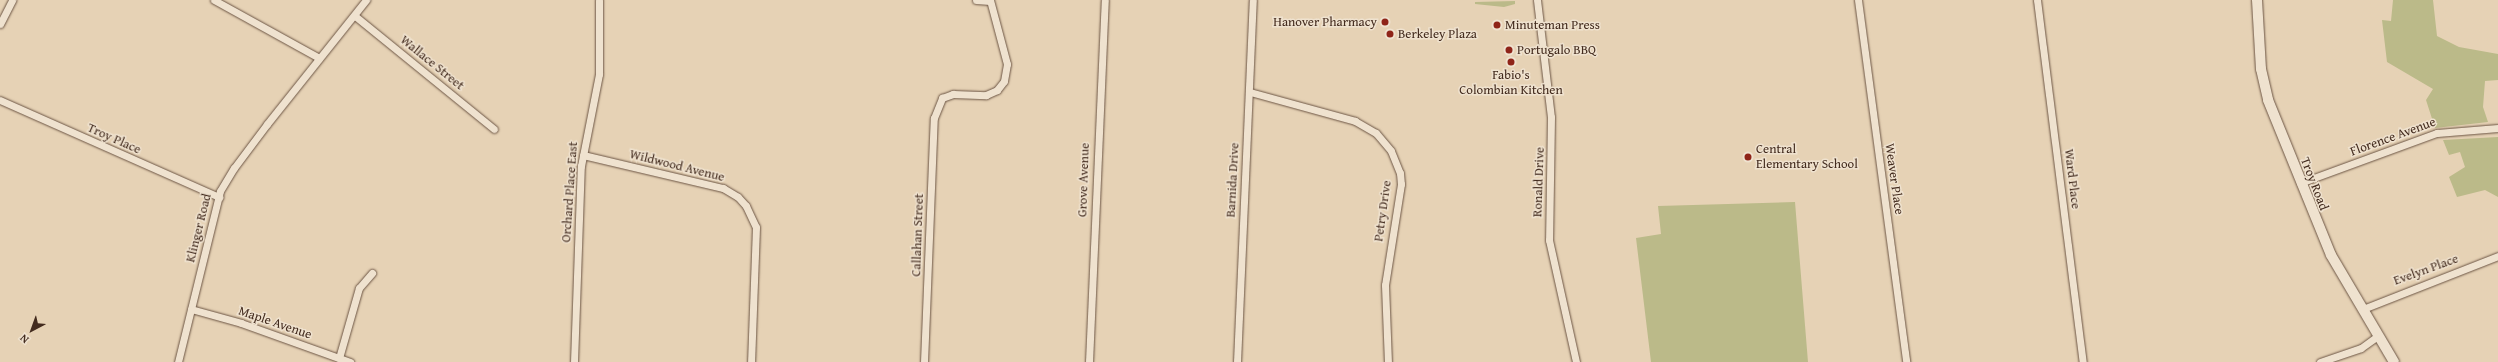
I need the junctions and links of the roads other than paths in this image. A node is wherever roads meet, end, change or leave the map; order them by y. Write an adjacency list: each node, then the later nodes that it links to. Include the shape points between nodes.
1 (12, 0): 14 (street)
2 (214, 0): 15 (street)
3 (366, 0): 13 (street, Klinger Road)
4 (599, 0): 20 (street, Orchard Place East, via 598,74)
5 (976, 0): 6 (street)
6 (990, 0): 33 (street, Callahan Street, via 1007,64 1004,81 997,90 986,95 949,95 942,98 936,108)
7 (1105, 0): 34 (street, Grove Avenue)
8 (1253, 0): 16 (street, Barnida Drive)
9 (1537, 0): 37 (street, Ronald Drive, via 1552,117 1549,240)
10 (1858, 0): 38 (street, Weaver Place)
11 (2037, 0): 39 (street, Ward Place)
12 (2257, 0): 21 (street, Troy Road, via 2263,83)
13 (355, 16): 15 (street, Klinger Road); 19 (street, Wallace Street)
14 (0, 24)
15 (319, 58): 22 (street, Klinger Road, via 234,168)
16 (1250, 92): 35 (street, Barnida Drive); 36 (street, Petry Drive, via 1355,122 1376,133 1391,151 1400,173 1401,184 1385,286)
17 (0, 100): 22 (street, Troy Place)
18 (2498, 128): 21 (street, Florence Avenue, via 2437,132)
19 (494, 129)
20 (583, 155): 31 (street, Orchard Place East); 32 (street, Wildwood Avenue, via 723,188 738,197 746,206 756,227)
21 (2300, 183): 26 (street, Troy Road, via 2331,255)
22 (219, 197): 25 (street, Klinger Road)
23 (2498, 256): 26 (street, Evelyn Place)
24 (372, 273): 28 (street, via 359,288)
25 (191, 309): 28 (street, Maple Avenue, via 241,323); 29 (street, Klinger Road)
26 (2363, 309): 27 (street, Troy Road)
27 (2379, 335): 40 (street, via 2361,348); 41 (street, Troy Road)
28 (339, 358): 30 (street, Maple Avenue)
29 (178, 362)
30 (350, 362)
31 (574, 362)
32 (751, 362)
33 (924, 362)
34 (1089, 362)
35 (1237, 362)
36 (1388, 362)
37 (1576, 362)
38 (1906, 362)
39 (2083, 362)
40 (2320, 362)
41 (2394, 362)

